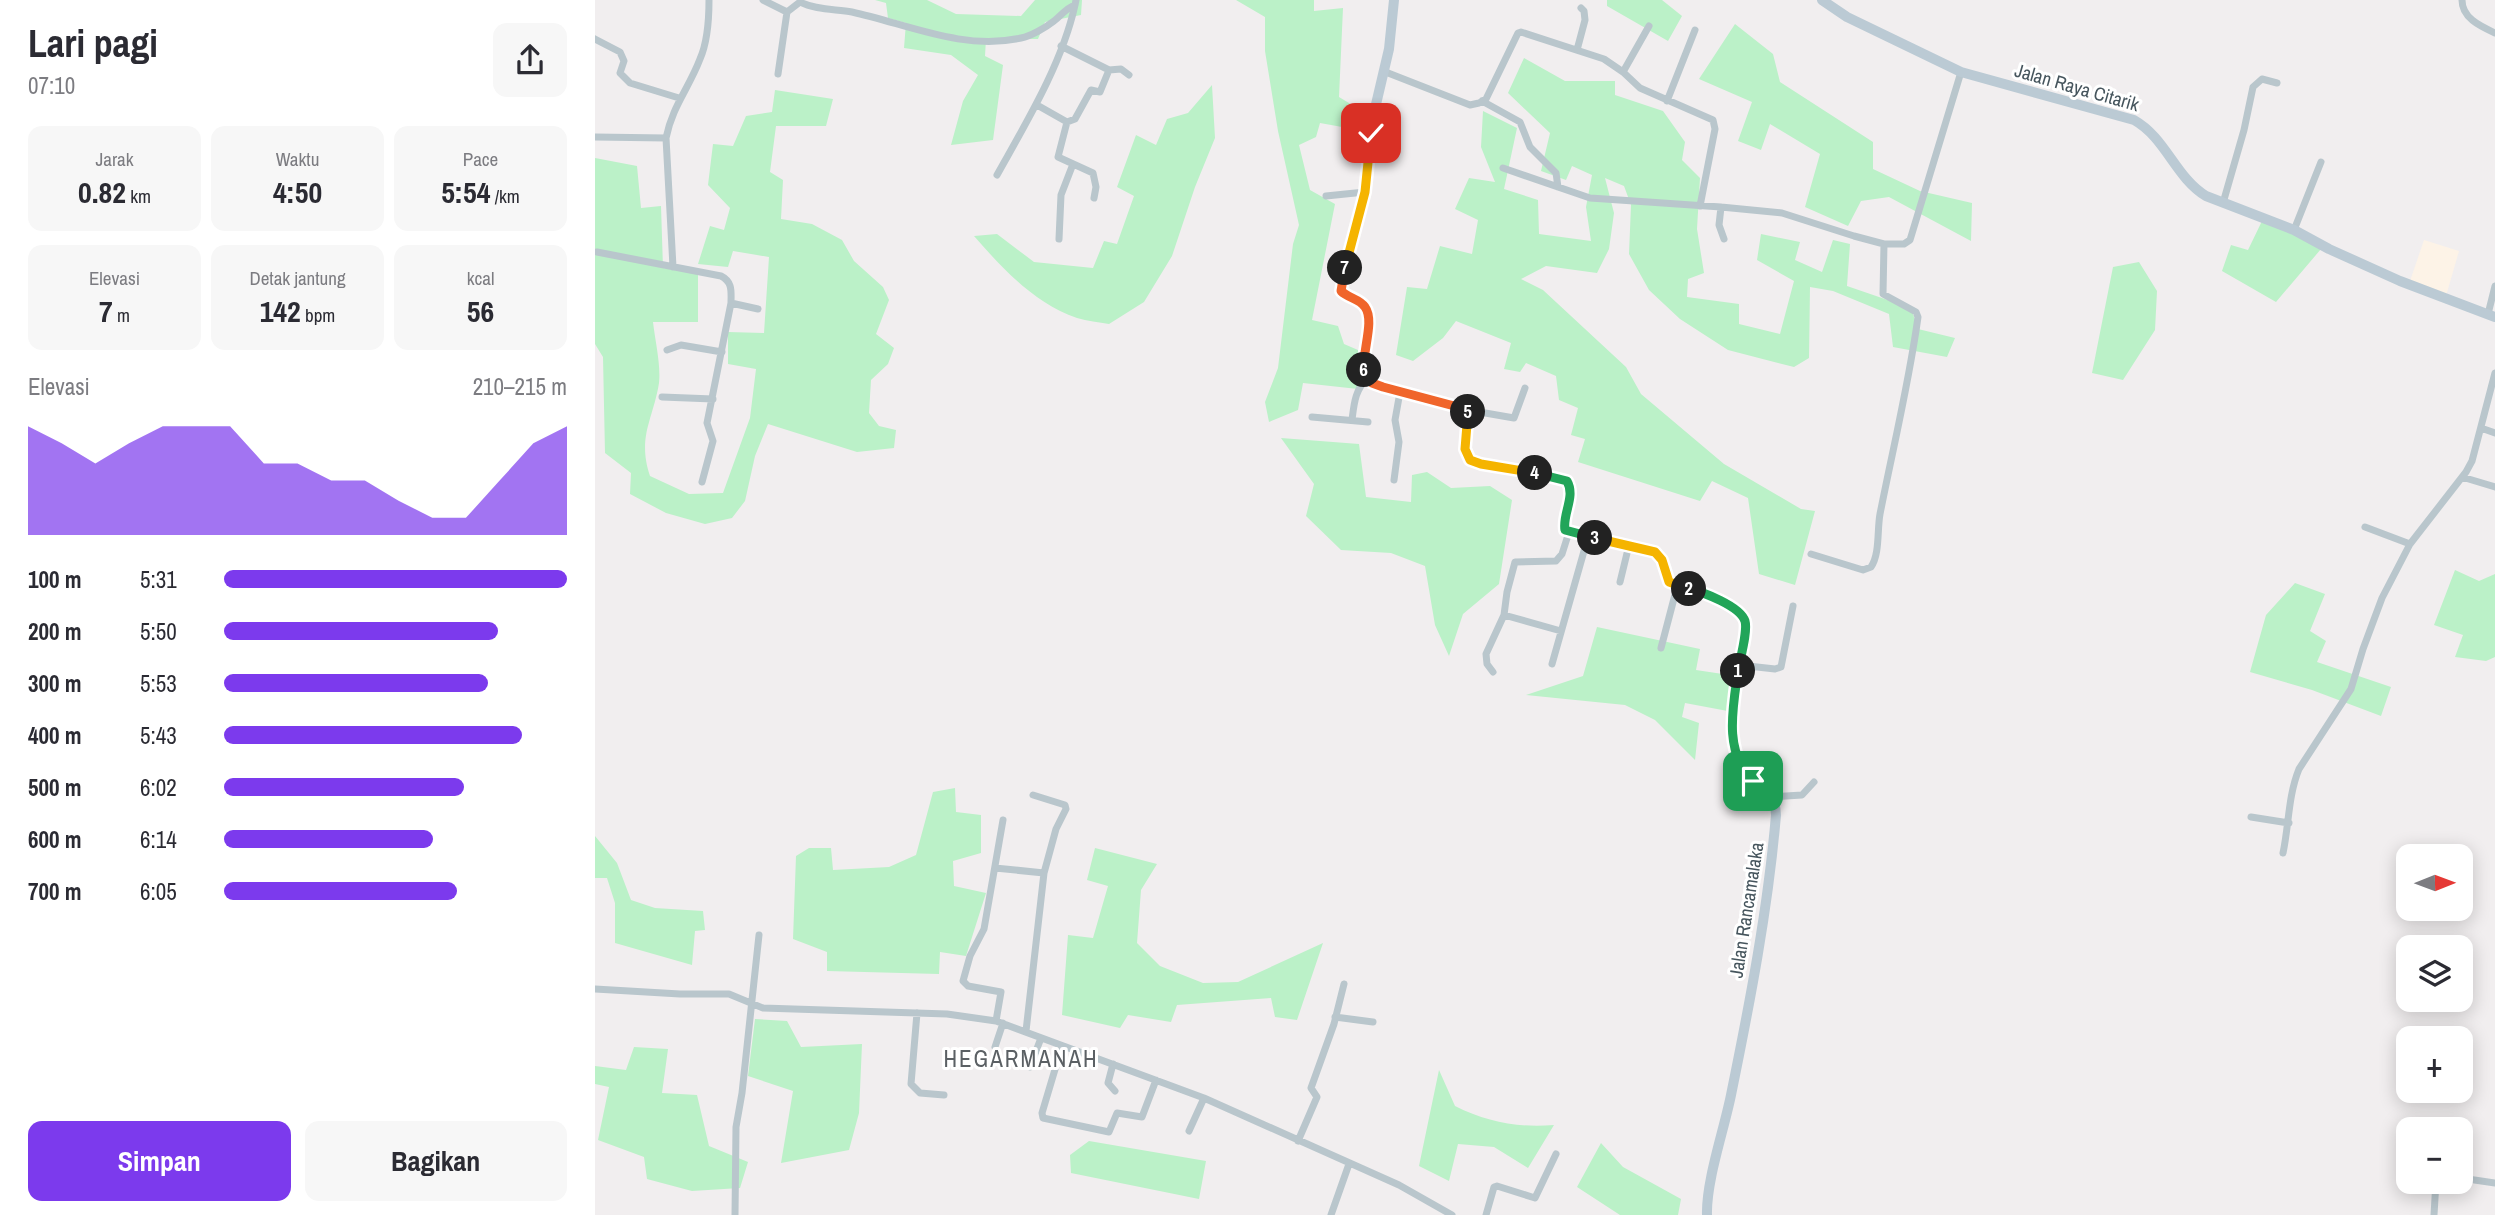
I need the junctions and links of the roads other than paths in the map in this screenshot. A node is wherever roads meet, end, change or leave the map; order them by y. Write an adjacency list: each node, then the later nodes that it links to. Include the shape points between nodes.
1 (709, 0): 23 (street, via 701,58)
2 (763, 0): 9 (street)
3 (1394, 0): 17 (street)
4 (1822, 0): 19 (street, Jalan Raya Citarik, via 1847,17)
5 (2462, 0): 12 (street, via 2467,17)
6 (800, 1): 7 (street, via 949,38 987,41 1023,38 1054,21); 9 (street)
7 (1072, 3): 14 (street)
8 (1581, 8): 15 (street, via 1585,17)
9 (787, 12): 20 (street)
10 (1649, 26): 18 (street)
11 (1695, 30): 24 (street)
12 (2495, 33)
13 (595, 39): 23 (street, via 620,51 624,61 620,74 628,82)
14 (1061, 46): 16 (street); 26 (street)
15 (1577, 50): 18 (street, via 1604,59); 25 (street, via 1518,33)
16 (1109, 70): 21 (street, via 1121,69); 27 (street, via 1100,92 1091,90 1075,119)
17 (1383, 71): 25 (street, via 1470,105); 35 (street)
18 (1623, 72): 24 (street, via 1640,88)
19 (1961, 72): 38 (street, Jalan Raya Citarik, via 2134,120 2154,134 2196,190); 44 (street, via 1910,240)
20 (778, 74)
21 (1129, 75)
22 (2277, 83): 38 (street, via 2262,79 2253,87)
23 (679, 98): 29 (street)
24 (1667, 101): 39 (street, via 1713,120)
25 (1482, 102): 34 (street, via 1520,122 1530,147 1556,173)
26 (1037, 105): 27 (street); 33 (street)
27 (1067, 122): 31 (street, via 1058,157)
28 (595, 137): 29 (street)
29 (666, 138): 46 (street)
30 (2321, 162): 41 (street)
31 (1073, 164): 37 (street, via 1093,173); 42 (street, via 1061,195)
32 (1503, 168): 34 (street)
33 (996, 175)
34 (1558, 187): 39 (street, via 1590,198)
35 (1365, 192): 36 (street); 54 (street, via 1341,287 1344,295 1361,302 1368,312 1363,352)
36 (1326, 197)
37 (1094, 198)
38 (2223, 203): 41 (street, Jalan Raya Citarik)
39 (1700, 206): 40 (street)
40 (1721, 207): 43 (street, via 1719,225); 44 (street, via 1781,213)
41 (2294, 230): 50 (street, Jalan Raya Citarik, via 2388,276)
42 (1059, 239)
43 (1724, 239)
44 (1884, 244): 74 (street, via 1883,294 1918,317 1875,559 1863,570)
45 (597, 252): 46 (street)
46 (673, 267): 48 (street, via 727,279)
47 (2495, 286): 50 (street)
48 (731, 303): 49 (street); 52 (street)
49 (758, 309)
50 (2492, 315)
51 (667, 350): 52 (street, via 681,345)
52 (722, 352): 58 (street)
53 (2495, 373): 63 (street)
54 (1368, 378): 56 (street); 61 (street, via 1356,393)
55 (1525, 388): 59 (street, via 1514,418)
56 (1400, 392): 59 (street); 66 (street)
57 (662, 397): 58 (street)
58 (712, 399): 67 (street, via 706,427 713,441)
59 (1468, 410): 70 (street, via 1465,449 1470,460 1567,481 1571,492 1564,526)
60 (1312, 417): 61 (street)
61 (1352, 420): 62 (street)
62 (1369, 422)
63 (2481, 428): 64 (street); 65 (street, via 2472,461)
64 (2495, 433)
65 (2462, 477): 68 (street); 72 (street)
66 (1394, 480)
67 (702, 482)
68 (2495, 487)
69 (2365, 527): 72 (street)
70 (1569, 533): 71 (street); 78 (street, via 1556,561 1514,562)
71 (1588, 537): 73 (street); 79 (street)
72 (2410, 544): 89 (street, via 2382,598 2351,689 2299,769)
73 (1629, 545): 75 (street); 76 (street, via 1659,555 1669,582)
74 (1811, 554)
75 (1620, 582)
76 (1677, 587): 80 (street); 82 (street, via 1720,601 1742,615 1745,627)
77 (1793, 606): 82 (street, via 1781,667)
78 (1504, 615): 79 (street); 83 (street, via 1487,650 1487,664)
79 (1562, 631): 81 (street)
80 (1661, 648)
81 (1552, 664)
82 (1739, 665): 86 (street, via 1732,720 1736,751 1744,772)
83 (1493, 672)
84 (1814, 782): 86 (street, via 1802,795)
85 (1033, 795): 92 (street, via 1066,807)
86 (1772, 797): 122 (street, Jalan Rancamalaka, via 1776,815 1762,927)
87 (2251, 817): 89 (street)
88 (1003, 820): 91 (street)
89 (2289, 823): 90 (street)
90 (2283, 853)
91 (995, 868): 92 (street); 99 (street, via 984,929 963,981 1002,992)
92 (1044, 873): 101 (street)
93 (759, 935): 96 (street)
94 (1344, 984): 98 (street)
95 (595, 989): 96 (street, via 729,994)
96 (753, 1003): 97 (street, via 762,1008); 118 (street, via 736,1127)
97 (917, 1013): 99 (street); 109 (street, via 911,1084 920,1093)
98 (1335, 1017): 100 (street); 112 (street, via 1311,1088 1317,1097)
99 (1000, 1022): 101 (street); 104 (street)
100 (1373, 1022)
101 (1026, 1031): 102 (street)
102 (1041, 1038): 103 (street); 106 (street)
103 (1062, 1046): 105 (street); 107 (street, via 1043,1118 1109,1132 1117,1113 1142,1117)
104 (995, 1047)
105 (1113, 1065): 107 (street); 108 (street, via 1108,1083)
106 (1030, 1067)
107 (1156, 1080): 110 (street)
108 (1115, 1091)
109 (944, 1095)
110 (1204, 1098): 111 (street); 112 (street)
111 (1189, 1132)
112 (1298, 1141): 114 (street)
113 (1556, 1154): 121 (street, via 1535,1198 1494,1187)
114 (1349, 1164): 119 (street); 120 (street, via 1399,1185)
115 (2473, 1180): 116 (street)
116 (2495, 1183)
117 (2435, 1194): 123 (street)
118 (735, 1215)
119 (1331, 1215)
120 (1450, 1215)
121 (1486, 1215)
122 (1707, 1215)
123 (2434, 1215)

